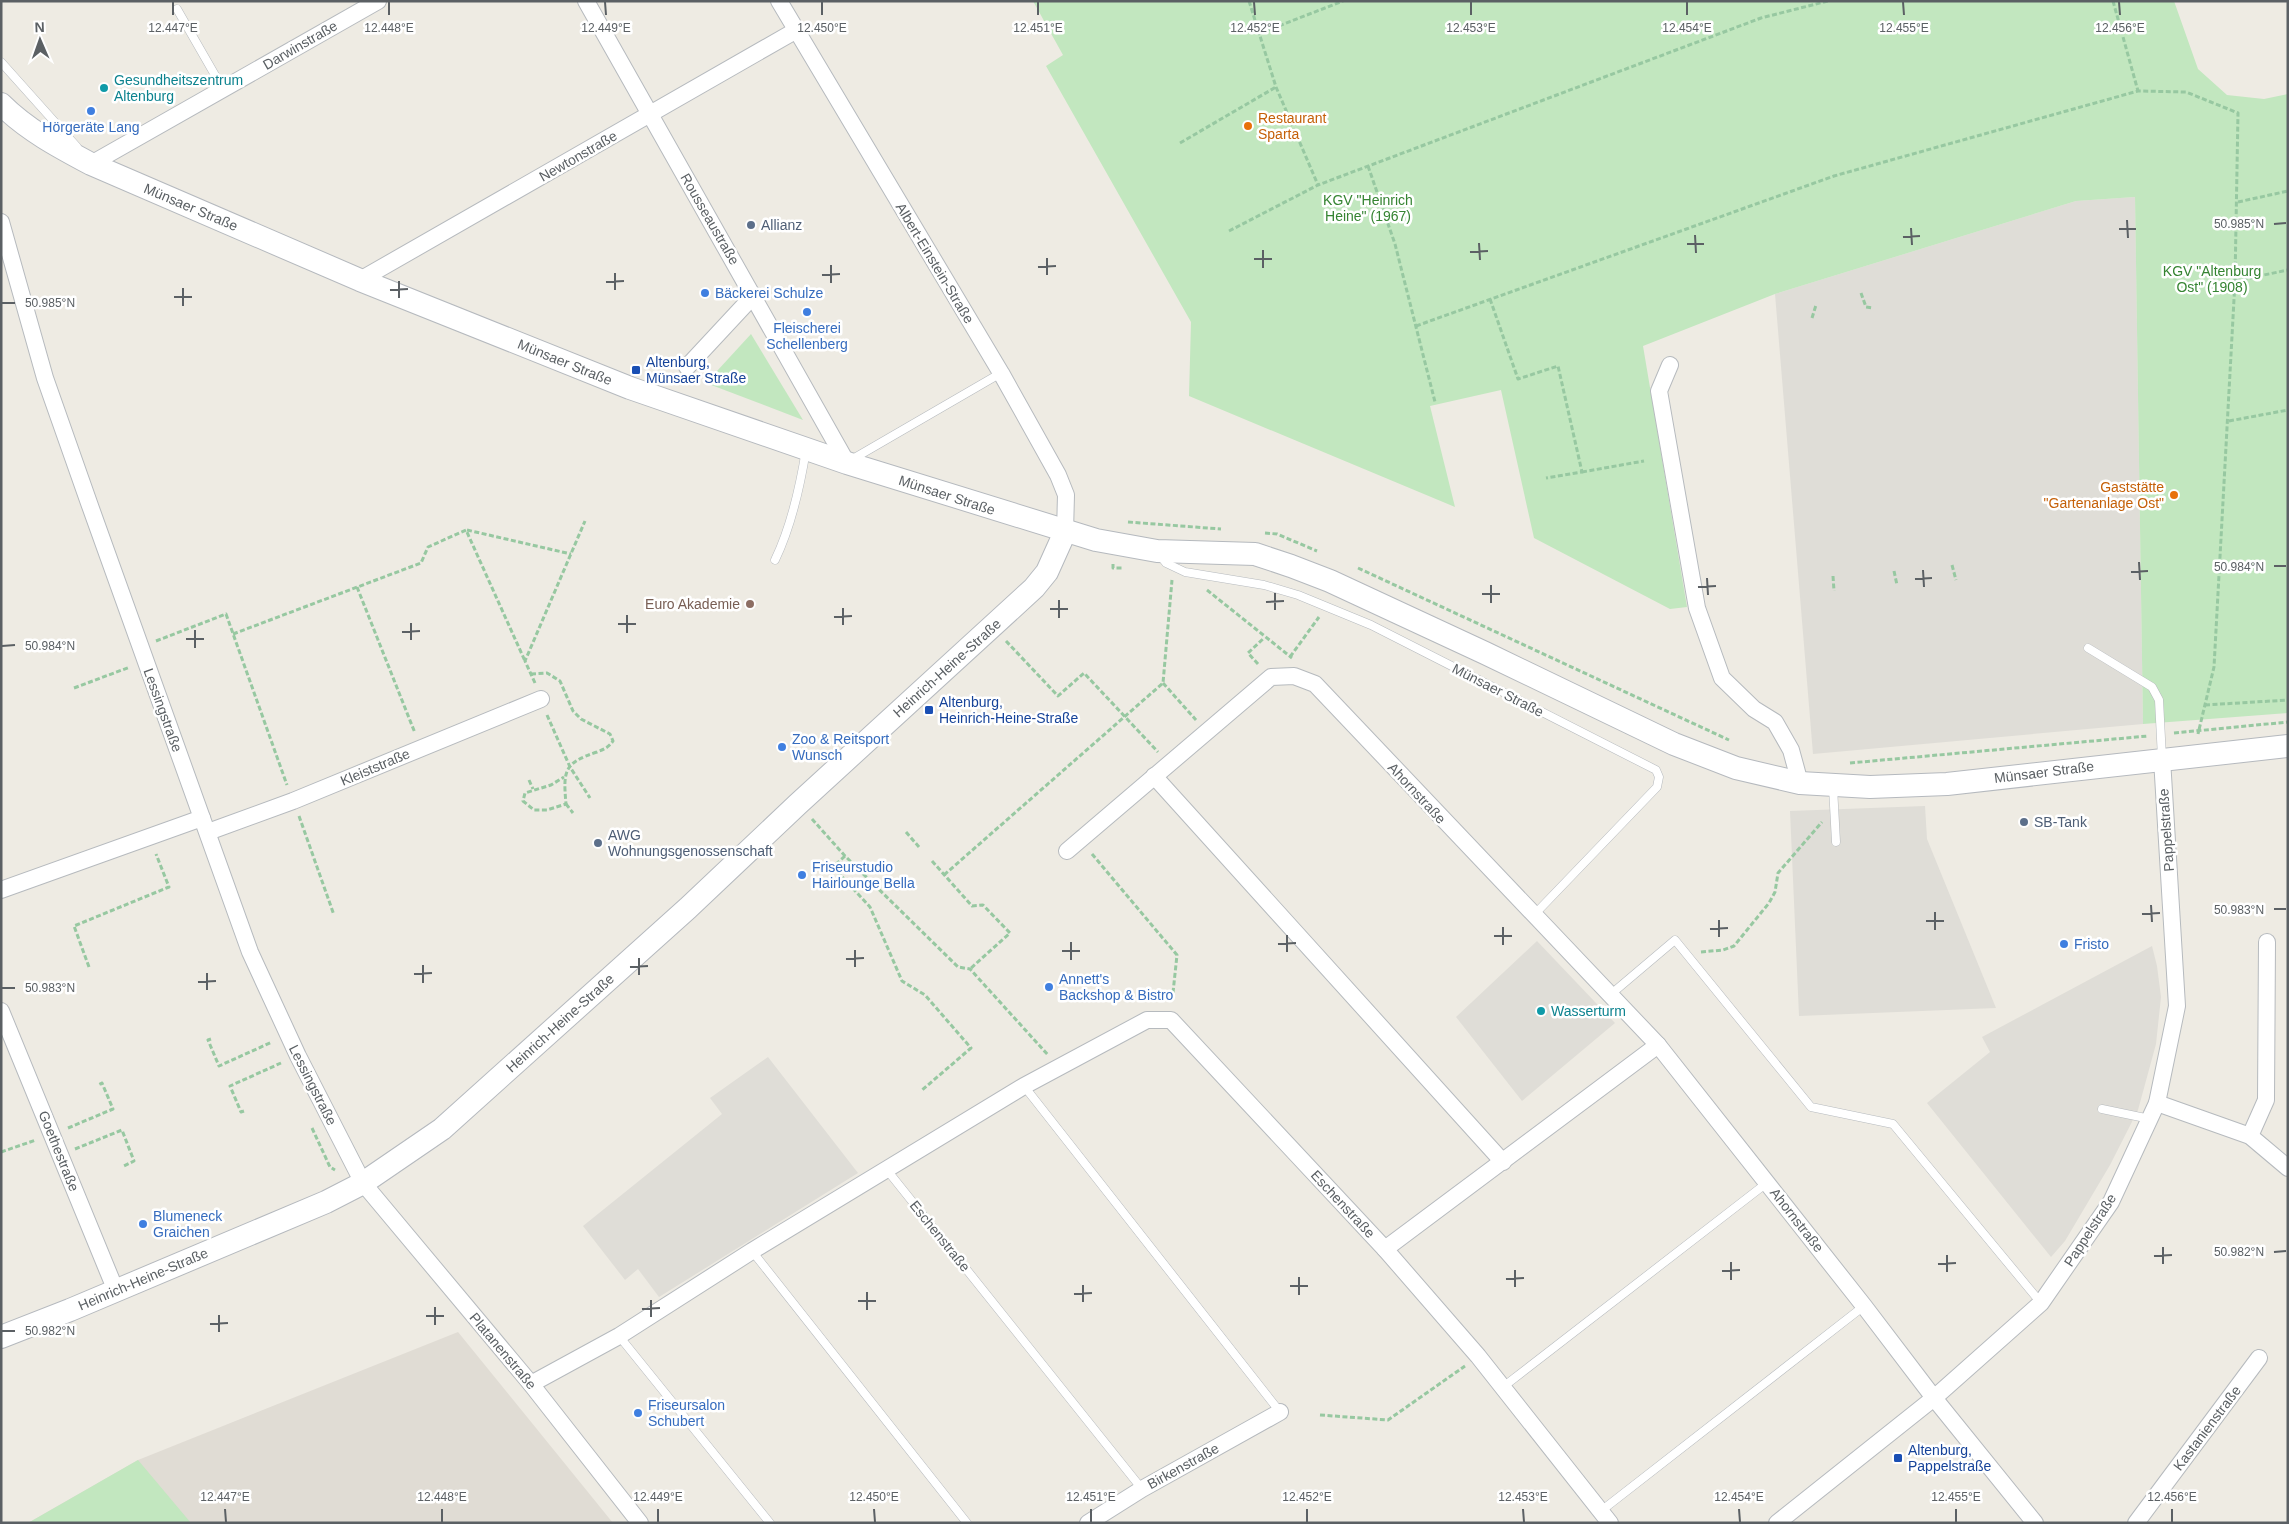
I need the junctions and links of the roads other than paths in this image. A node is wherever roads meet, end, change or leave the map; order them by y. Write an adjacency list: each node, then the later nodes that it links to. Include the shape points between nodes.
1 (378, 1): 7 (street, Darwinstraße)
2 (586, 1): 9 (street, Rousseaustraße)
3 (779, 1): 5 (street, Albert-Einstein-Straße)
4 (177, 9): 7 (lane)
5 (795, 31): 9 (street, Newtonstraße); 16 (street, Albert-Einstein-Straße)
6 (1, 62): 10 (lane)
7 (223, 89): 10 (street, Darwinstraße)
8 (1, 104): 10 (street, Münsaer Straße, via 51,143)
9 (650, 115): 12 (street, Newtonstraße); 13 (street, Rousseaustraße)
10 (91, 164): 12 (street, Münsaer Straße)
11 (1, 222): 29 (street, Lessingstraße, via 45,378)
12 (360, 280): 17 (street, Münsaer Straße, via 630,388)
13 (754, 295): 15 (street); 18 (street, Rousseaustraße)
14 (1670, 365): 27 (street, via 1659,391 1697,608 1722,678 1754,709 1775,722 1791,750)
15 (687, 367)
16 (1001, 373): 18 (lane); 19 (street, Albert-Einstein-Straße, via 1058,475 1066,495)
17 (806, 448): 18 (street, Münsaer Straße); 21 (lane, via 782,546)
18 (847, 463): 19 (street, Münsaer Straße)
19 (1065, 532): 20 (street, Münsaer Straße); 47 (street, Heinrich-Heine-Straße, via 1047,572 993,627 442,1129)
20 (1156, 551): 27 (street, Münsaer Straße, via 1255,554 1291,566 1442,633 1674,744 1736,768); 33 (lane, Münsaer Straße, via 1166,563 1185,572 1264,585 1371,626 1656,770 1659,777 1657,787)
21 (775, 560)
22 (2088, 648): 25 (lane, via 2152,686 2159,700)
23 (541, 699): 29 (street, Kleiststraße, via 293,801)
24 (2288, 746): 25 (street, Münsaer Straße)
25 (2162, 758): 28 (street, Münsaer Straße, via 1947,784); 39 (street, Pappelstraße, via 2176,1006)
26 (1154, 776): 31 (street); 33 (street, Ahornstraße, via 1271,677 1294,676 1315,684); 43 (street)
27 (1800, 783): 28 (street, Münsaer Straße)
28 (1833, 785): 30 (lane)
29 (205, 825): 32 (street, Kleiststraße, via 150,836); 47 (street, Lessingstraße, via 250,952 298,1056)
30 (1836, 842)
31 (1067, 851)
32 (1, 890)
33 (1533, 916): 35 (street, Ahornstraße)
34 (2267, 942): 42 (street, via 2266,1100)
35 (1610, 995): 37 (street, Ahornstraße); 51 (lane, via 1675,940 1811,1107 1892,1124)
36 (1, 1011): 50 (street, Goethestraße)
37 (1658, 1045): 43 (street); 46 (street, Ahornstraße)
38 (1024, 1086): 45 (street); 48 (street, Eschenstraße, via 1147,1020 1170,1020); 59 (lane)
39 (2157, 1103): 41 (street, Pappelstraße); 42 (street)
40 (2102, 1109): 41 (lane)
41 (2150, 1120): 51 (street, Pappelstraße, via 2111,1202)
42 (2250, 1136): 44 (street)
43 (1503, 1162): 48 (street)
44 (2288, 1168)
45 (888, 1170): 49 (street); 60 (lane, Eschenstraße)
46 (1768, 1182): 52 (street, Ahornstraße); 57 (lane)
47 (363, 1183): 50 (street, Heinrich-Heine-Straße, via 326,1202); 56 (street, Platanenstraße)
48 (1385, 1249): 57 (street, Eschenstraße)
49 (752, 1251): 54 (street); 64 (lane)
50 (116, 1291): 53 (street, Heinrich-Heine-Straße)
51 (2041, 1303): 58 (street, Pappelstraße)
52 (1864, 1306): 58 (street, Ahornstraße); 61 (lane)
53 (1, 1336)
54 (619, 1336): 56 (street); 63 (lane)
55 (2259, 1358): 68 (street, Kastanienstraße)
56 (531, 1384): 62 (street, Platanenstraße)
57 (1503, 1387): 61 (street, Eschenstraße)
58 (1934, 1398): 66 (street, Pappelstraße); 67 (street, Ahornstraße)
59 (1280, 1412): 60 (street, Birkenstraße)
60 (1142, 1489): 65 (street, Birkenstraße)
61 (1605, 1517)
62 (640, 1523)
63 (770, 1523)
64 (968, 1523)
65 (1088, 1523)
66 (1777, 1523)
67 (2035, 1523)
68 (2136, 1523)

